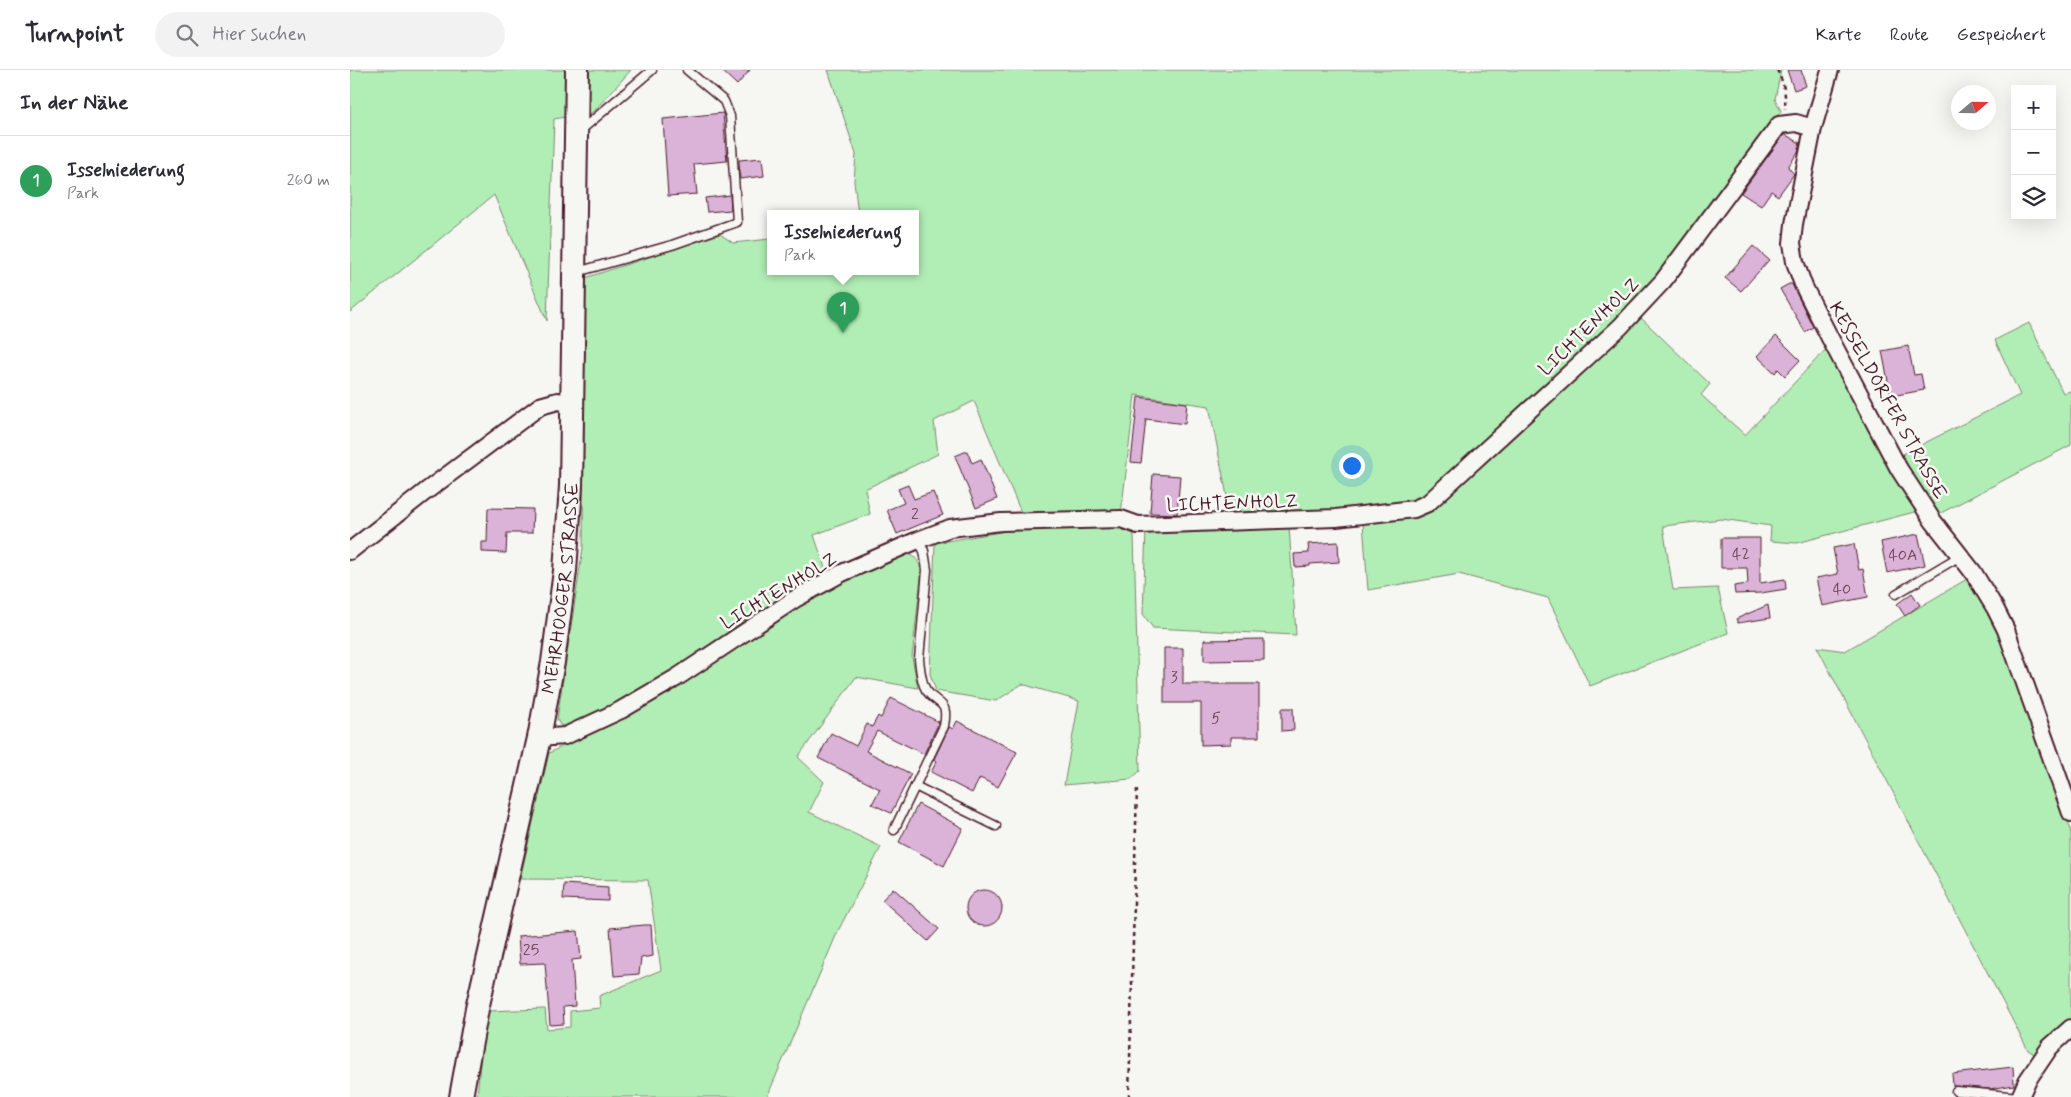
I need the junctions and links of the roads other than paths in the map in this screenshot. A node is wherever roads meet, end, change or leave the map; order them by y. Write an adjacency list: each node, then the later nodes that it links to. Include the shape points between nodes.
1 (577, 70): 6 (main road, MEHRHOOGER STRASSE)
2 (652, 70): 6 (lane)
3 (687, 70): 7 (lane, via 724,101 730,116 737,222 672,245)
4 (1830, 70): 5 (street, KESSELDORFER STRASSE)
5 (1813, 128): 9 (street, LICHTENHOLZ, via 1796,122 1779,126 1662,281 1620,327 1428,503 1414,509 1336,518 1138,525 1121,519 1001,522 950,528); 11 (street, KESSELDORFER STRASSE, via 1794,224 1794,262 1899,468)
6 (576, 134): 7 (main road, MEHRHOOGER STRASSE)
7 (574, 272): 8 (main road, MEHRHOOGER STRASSE)
8 (573, 404): 10 (street, via 558,401 540,406); 13 (main road, MEHRHOOGER STRASSE, via 564,571)
9 (918, 540): 13 (street, LICHTENHOLZ, via 842,573 795,599 676,678 621,710 565,736); 14 (lane, via 924,551 927,570 919,659 921,673 926,690 946,712 944,726)
10 (350, 551)
11 (1960, 556): 12 (lane); 15 (street, KESSELDORFER STRASSE, via 2006,630)
12 (1896, 594)
13 (540, 738): 20 (main road, MEHRHOOGER STRASSE)
14 (915, 786): 16 (lane); 17 (lane)
15 (2071, 813)
16 (996, 826)
17 (894, 830)
18 (2071, 1028): 21 (street, via 2050,1047)
19 (1956, 1091): 21 (lane)
20 (461, 1097)
21 (2020, 1097)

